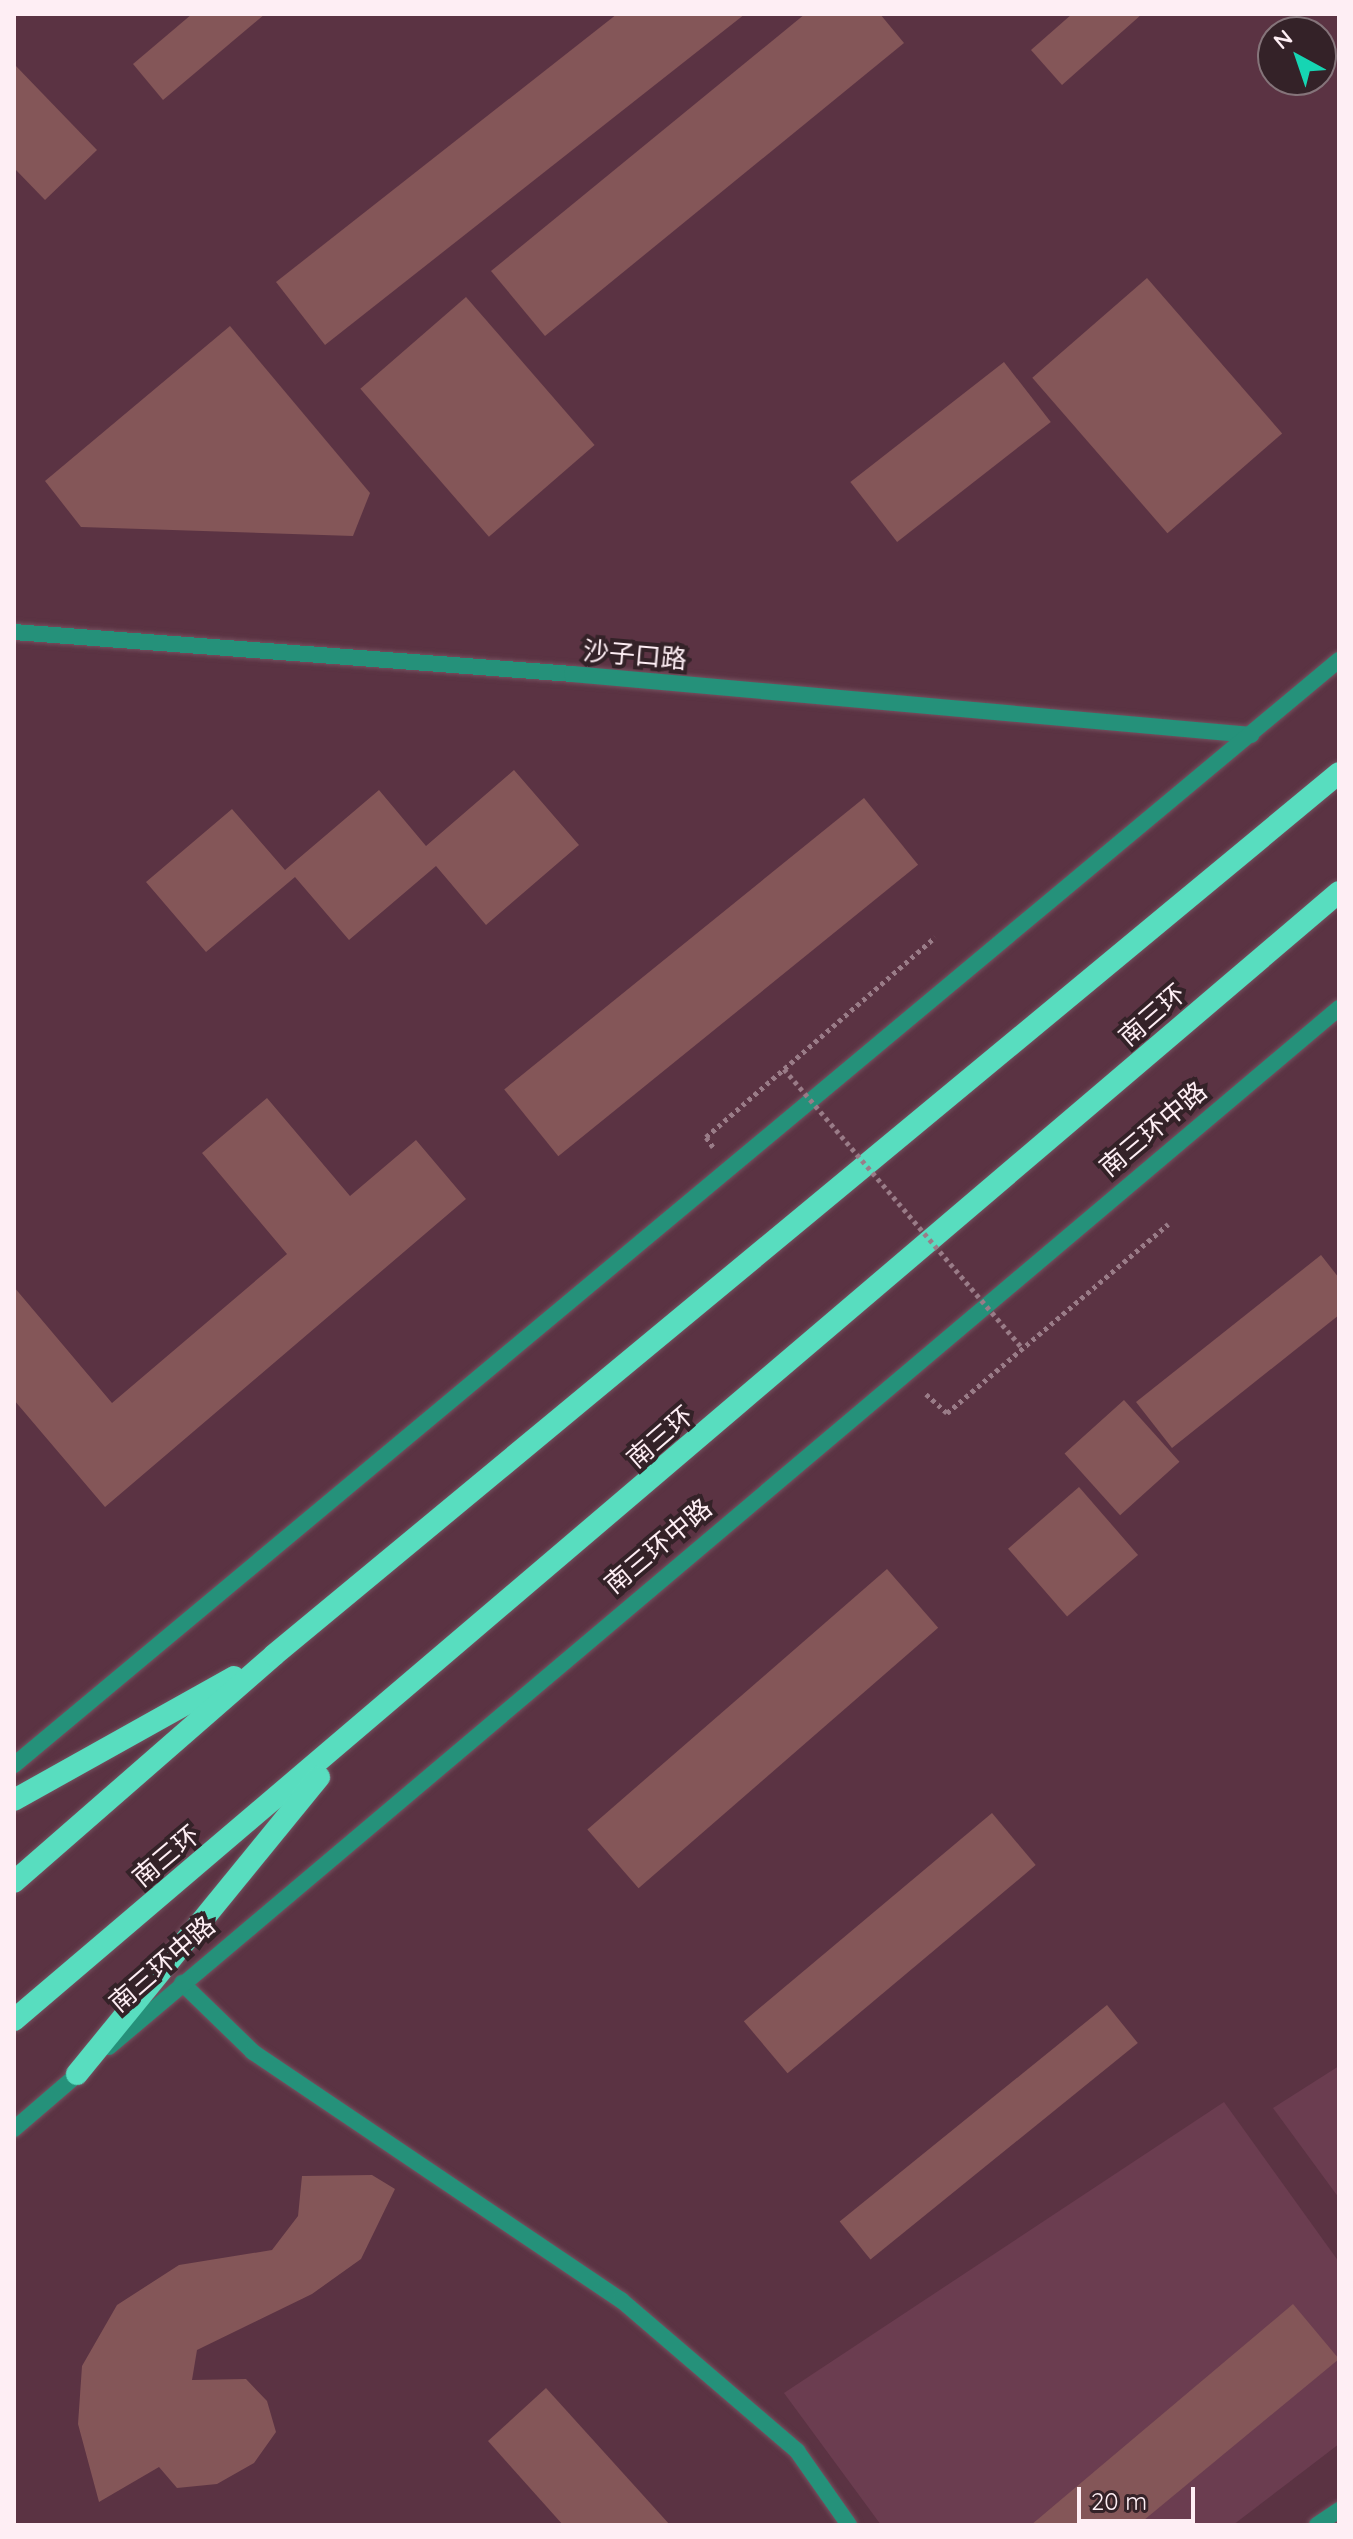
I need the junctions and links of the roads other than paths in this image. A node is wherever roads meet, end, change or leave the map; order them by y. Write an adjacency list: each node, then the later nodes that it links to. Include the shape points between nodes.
1 (14, 632): 3 (street, 沙子口路, via 572,674)
2 (1339, 660): 3 (street)
3 (1251, 735): 9 (street, via 726,1166)
4 (1339, 773): 7 (highway)
5 (1339, 892): 8 (highway, 南三环)
6 (1339, 1008): 12 (street, 南三环中路)
7 (274, 1655): 10 (highway); 11 (highway)
8 (352, 1737): 13 (highway, 南三环); 14 (highway)
9 (14, 1765)
10 (14, 1800)
11 (14, 1882)
12 (182, 1983): 14 (street, 南三环中路); 17 (street, via 253,2052 621,2300 797,2451)
13 (14, 2020)
14 (77, 2074): 15 (street, 南三环中路)
15 (14, 2129)
16 (1339, 2510): 18 (street)
17 (849, 2525)
18 (1317, 2525)

